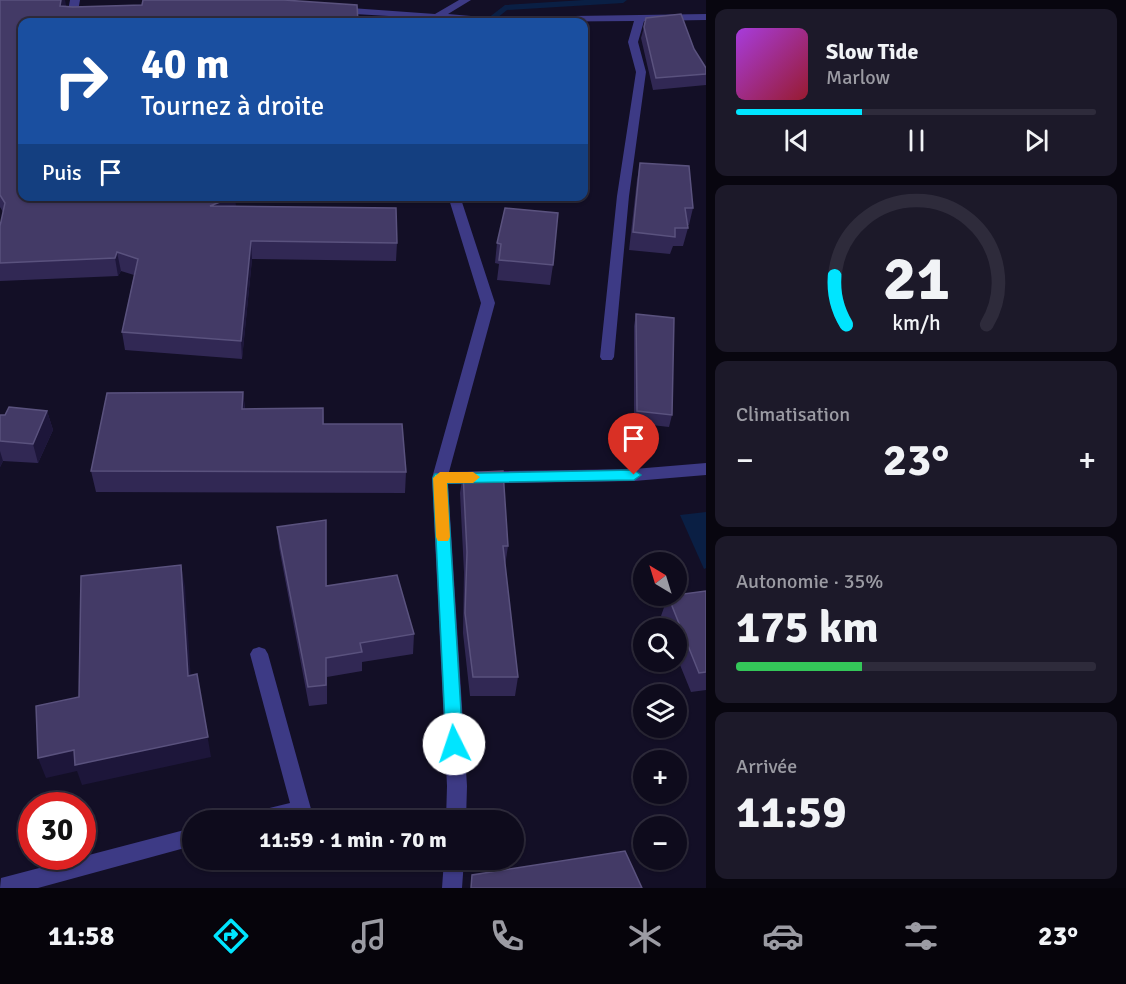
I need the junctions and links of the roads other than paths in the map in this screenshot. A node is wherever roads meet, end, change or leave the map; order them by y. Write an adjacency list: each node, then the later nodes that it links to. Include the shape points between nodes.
1 (75, 0): 5 (street)
2 (466, 0): 4 (street)
3 (330, 10): 4 (street)
4 (436, 17): 6 (street)
5 (72, 18)
6 (454, 18)
7 (706, 18): 9 (street)
8 (588, 20): 9 (street)
9 (639, 20): 11 (street, via 633,42 641,72 623,196)
10 (456, 201): 13 (street, via 488,303)
11 (607, 357)
12 (706, 469): 13 (street, via 634,475)
13 (440, 478): 16 (street)
14 (258, 654): 15 (street, via 301,808)
15 (294, 810)
16 (457, 810)
17 (182, 840): 19 (street)
18 (453, 870): 20 (street)
19 (1, 888)
20 (452, 888)

